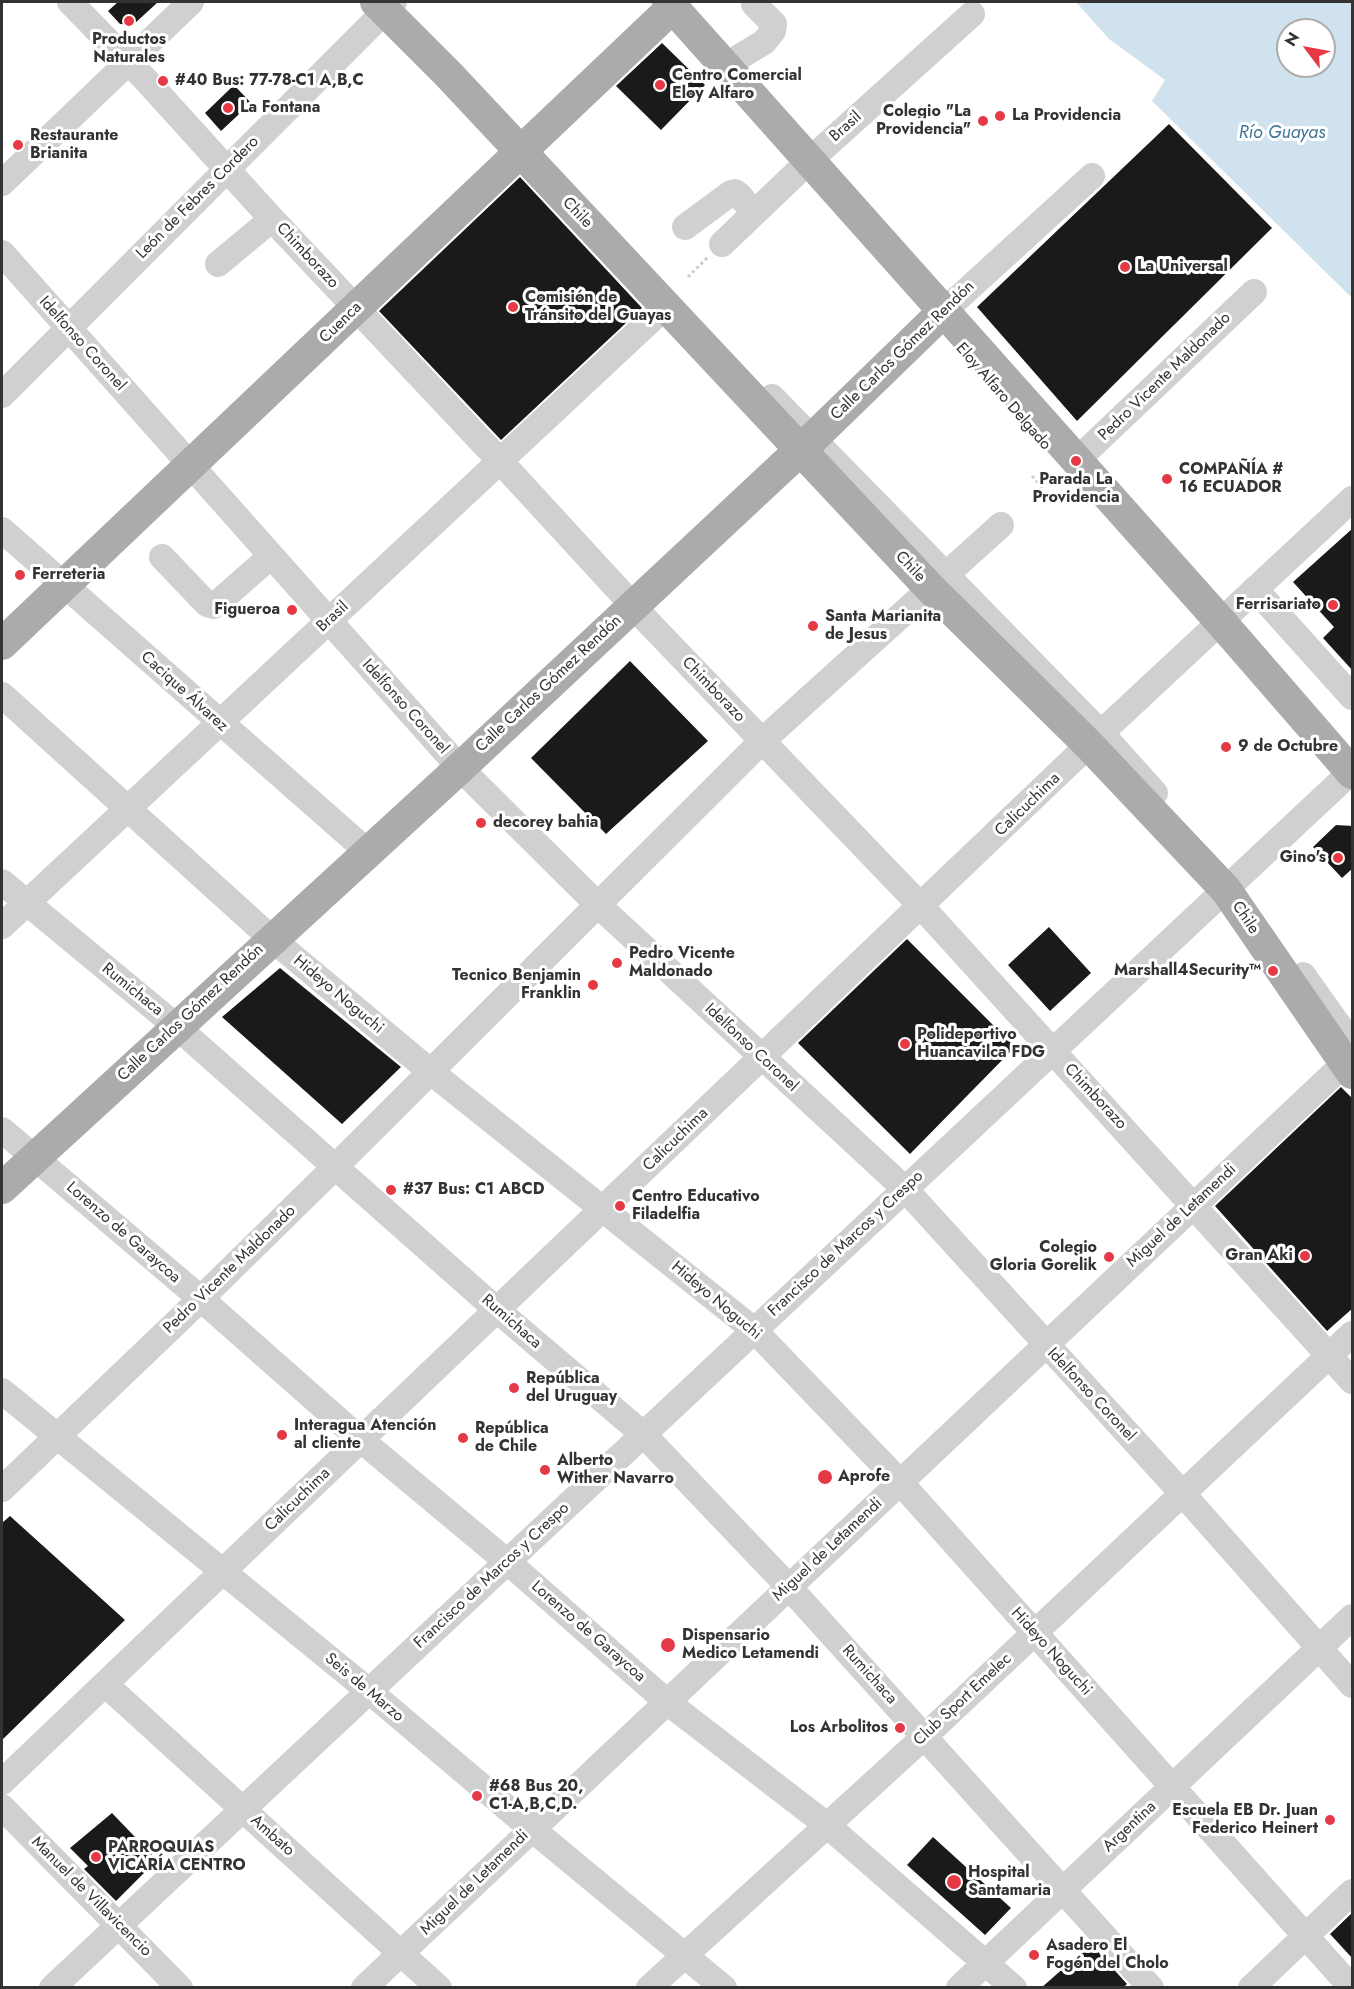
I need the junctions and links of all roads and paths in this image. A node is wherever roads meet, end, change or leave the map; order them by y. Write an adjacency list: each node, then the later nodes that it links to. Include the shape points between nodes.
1 (70, 2): 7 (street, Chimborazo)
2 (191, 2): 7 (street)
3 (754, 2): 8 (street, via 774,24 773,31)
4 (668, 5): 8 (main road, Eloy Alfaro Delgado); 9 (main road, Cuenca); 10 (street, Eloy Alfaro Delgado)
5 (382, 10): 9 (main road, Chile); 11 (street, León de Febres Cordero)
6 (972, 14): 10 (street, Brasil)
7 (127, 61): 11 (street, Chimborazo); 13 (street)
8 (728, 68): 10 (main road, Eloy Alfaro Delgado)
9 (523, 148): 22 (main road, Cuenca); 23 (main road, Chile); 27 (street, Chile)
10 (806, 163): 14 (street, Brasil); 24 (main road, Eloy Alfaro Delgado)
11 (227, 168): 15 (street, Chimborazo); 25 (street, León de Febres Cordero)
12 (1092, 176): 24 (street, Calle Carlos Gómez Rendón)
13 (2, 183)
14 (754, 213): 16 (street, via 735,192); 17 (street, Brasil)
15 (272, 219): 19 (street); 22 (street, Chimborazo)
16 (685, 227)
17 (722, 243): 20 (path)
18 (2, 254): 25 (street, Idelfonso Coronel)
19 (218, 264)
20 (688, 277)
21 (1254, 292): 29 (street, Pedro Vicente Maldonado)
22 (356, 308): 28 (street, Chimborazo); 30 (main road, Cuenca)
23 (665, 308): 27 (main road, Chile); 28 (street, Brasil)
24 (939, 316): 27 (main road, Calle Carlos Gómez Rendón); 29 (main road, Eloy Alfaro Delgado); 43 (street, Eloy Alfaro Delgado)
25 (68, 329): 26 (street, León de Febres Cordero); 30 (street, Idelfonso Coronel)
26 (2, 395)
27 (806, 443): 38 (main road, Chile); 41 (main road, Calle Carlos Gómez Rendón)
28 (501, 461): 41 (street, Chimborazo); 42 (street, Brasil)
29 (1076, 461): 43 (main road, Eloy Alfaro Delgado)
30 (191, 465): 36 (street, Idelfonso Coronel); 39 (main road, Cuenca)
31 (1032, 476): 32 (path, via 1042,487)
32 (1046, 483)
33 (1353, 499): 40 (street, Calicuchima)
34 (1001, 525): 38 (street, Pedro Vicente Maldonado)
35 (2, 530): 39 (street, Cacique Álvarez)
36 (271, 556): 37 (street, via 214,606 207,604); 42 (street, Idelfonso Coronel)
37 (162, 557)
38 (937, 581): 48 (main road, Chile); 49 (street, Pedro Vicente Maldonado)
39 (64, 585): 44 (main road, Cuenca); 47 (street, Cacique Álvarez)
40 (1255, 589): 43 (street, Calicuchima); 46 (street)
41 (633, 605): 49 (street, Chimborazo); 50 (main road, Calle Carlos Gómez Rendón)
42 (328, 622): 47 (street, Brasil); 50 (street, Idelfonso Coronel)
43 (1214, 626): 48 (street, Calicuchima); 51 (main road, Eloy Alfaro Delgado)
44 (2, 644)
45 (2, 695): 52 (street, Hideyo Noguchi)
46 (1353, 698)
47 (219, 723): 52 (street, Brasil); 53 (street, Cacique Álvarez)
48 (1095, 739): 55 (main road, Chile); 58 (street, Calicuchima)
49 (762, 741): 57 (street, Pedro Vicente Maldonado); 58 (street, Chimborazo)
50 (460, 768): 53 (main road, Calle Carlos Gómez Rendón); 57 (street, Idelfonso Coronel)
51 (1350, 778): 55 (street, Francisco de Marcos y Crespo)
52 (126, 810): 56 (street, Brasil); 60 (street, Hideyo Noguchi)
53 (368, 852): 60 (main road, Calle Carlos Gómez Rendón)
54 (2, 882): 56 (street, Rumichaca)
55 (1230, 886): 62 (street, Francisco de Marcos y Crespo); 64 (main road, Chile)
56 (26, 904): 59 (street, Brasil); 61 (street, Rumichaca)
57 (598, 905): 63 (street, Idelfonso Coronel); 65 (street, Pedro Vicente Maldonado)
58 (921, 906): 62 (street, Chimborazo); 63 (street, Calicuchima)
59 (2, 926)
60 (272, 939): 61 (main road, Calle Carlos Gómez Rendón); 65 (street, Hideyo Noguchi)
61 (177, 1027): 67 (main road, Calle Carlos Gómez Rendón); 68 (street, Rumichaca)
62 (1053, 1051): 70 (street, Francisco de Marcos y Crespo); 71 (street, Chimborazo)
63 (762, 1058): 70 (street, Idelfonso Coronel); 72 (street, Calicuchima)
64 (1350, 1060): 71 (street, Miguel de Letamendi)
65 (430, 1072): 68 (street, Pedro Vicente Maldonado); 72 (street, Hideyo Noguchi)
66 (2, 1130): 67 (street, Lorenzo de Garaycoa)
67 (34, 1157): 69 (main road, Calle Carlos Gómez Rendón); 73 (street, Lorenzo de Garaycoa)
68 (336, 1166): 73 (street, Pedro Vicente Maldonado); 74 (street, Rumichaca)
69 (2, 1188)
70 (905, 1189): 75 (street, Francisco de Marcos y Crespo); 77 (street, Idelfonso Coronel)
71 (1194, 1205): 77 (street, Miguel de Letamendi); 78 (street, Chimborazo)
72 (604, 1209): 74 (street, Calicuchima); 75 (street, Hideyo Noguchi)
73 (200, 1298): 82 (street, Pedro Vicente Maldonado); 83 (street, Lorenzo de Garaycoa)
74 (497, 1310): 81 (street, Rumichaca); 83 (street, Calicuchima)
75 (754, 1330): 81 (street, Francisco de Marcos y Crespo); 84 (street, Hideyo Noguchi)
76 (1353, 1334): 78 (street, Club Sport Emelec)
77 (1046, 1345): 84 (street, Miguel de Letamendi); 86 (street, Idelfonso Coronel)
78 (1330, 1355): 79 (street, Chimborazo); 86 (street, Club Sport Emelec)
79 (1353, 1381)
80 (2, 1391): 82 (street, Seis de Marzo)
81 (644, 1435): 87 (street, Francisco de Marcos y Crespo); 89 (street, Rumichaca)
82 (57, 1436): 85 (street, Pedro Vicente Maldonado); 88 (street, Seis de Marzo)
83 (361, 1440): 87 (street, Lorenzo de Garaycoa); 88 (street, Calicuchima)
84 (900, 1482): 89 (street, Miguel de Letamendi); 91 (street, Hideyo Noguchi)
85 (2, 1489)
86 (1182, 1494): 91 (street, Club Sport Emelec); 92 (street, Idelfonso Coronel)
87 (507, 1562): 95 (street, Francisco de Marcos y Crespo); 96 (street, Lorenzo de Garaycoa)
88 (222, 1572): 93 (street, Calicuchima); 95 (street, Seis de Marzo)
89 (789, 1587): 96 (street, Miguel de Letamendi); 97 (street, Rumichaca)
90 (1353, 1617): 92 (street, Argentina)
91 (1034, 1633): 97 (street, Club Sport Emelec); 99 (street, Hideyo Noguchi)
92 (1320, 1648): 94 (street, Idelfonso Coronel); 99 (street, Argentina)
93 (105, 1684): 98 (street, Calicuchima); 101 (street, Ambato)
94 (1353, 1685)
95 (369, 1691): 101 (street, Francisco de Marcos y Crespo); 103 (street, Seis de Marzo)
96 (667, 1702): 102 (street, Lorenzo de Garaycoa); 103 (street, Miguel de Letamendi)
97 (925, 1736): 102 (street, Club Sport Emelec); 104 (street, Rumichaca)
98 (2, 1782)
99 (1173, 1787): 104 (street, Argentina); 107 (street, Hideyo Noguchi)
100 (2, 1807): 106 (street, Manuel de Villavicencio)
101 (243, 1809): 106 (street, Francisco de Marcos y Crespo); 108 (street, Ambato)
102 (828, 1826): 109 (street, Club Sport Emelec); 110 (street, Lorenzo de Garaycoa)
103 (532, 1829): 108 (street, Miguel de Letamendi); 109 (street, Seis de Marzo)
104 (1063, 1890): 110 (street, Argentina); 119 (street, Rumichaca)
105 (1353, 1892): 107 (street)
106 (119, 1925): 111 (street, Francisco de Marcos y Crespo); 112 (street, Manuel de Villavicencio)
107 (1306, 1936): 120 (street); 121 (street, Hideyo Noguchi)
108 (401, 1953): 113 (street, Miguel de Letamendi); 114 (street, Ambato)
109 (686, 1955): 115 (street, Club Sport Emelec); 116 (street, Seis de Marzo)
110 (985, 1964): 117 (street, Argentina); 118 (street, Lorenzo de Garaycoa)
111 (52, 1988)
112 (180, 1988)
113 (364, 1988)
114 (439, 1988)
115 (649, 1988)
116 (724, 1988)
117 (959, 1988)
118 (1014, 1988)
119 (1151, 1988)
120 (1251, 1988)
121 (1352, 1988)

